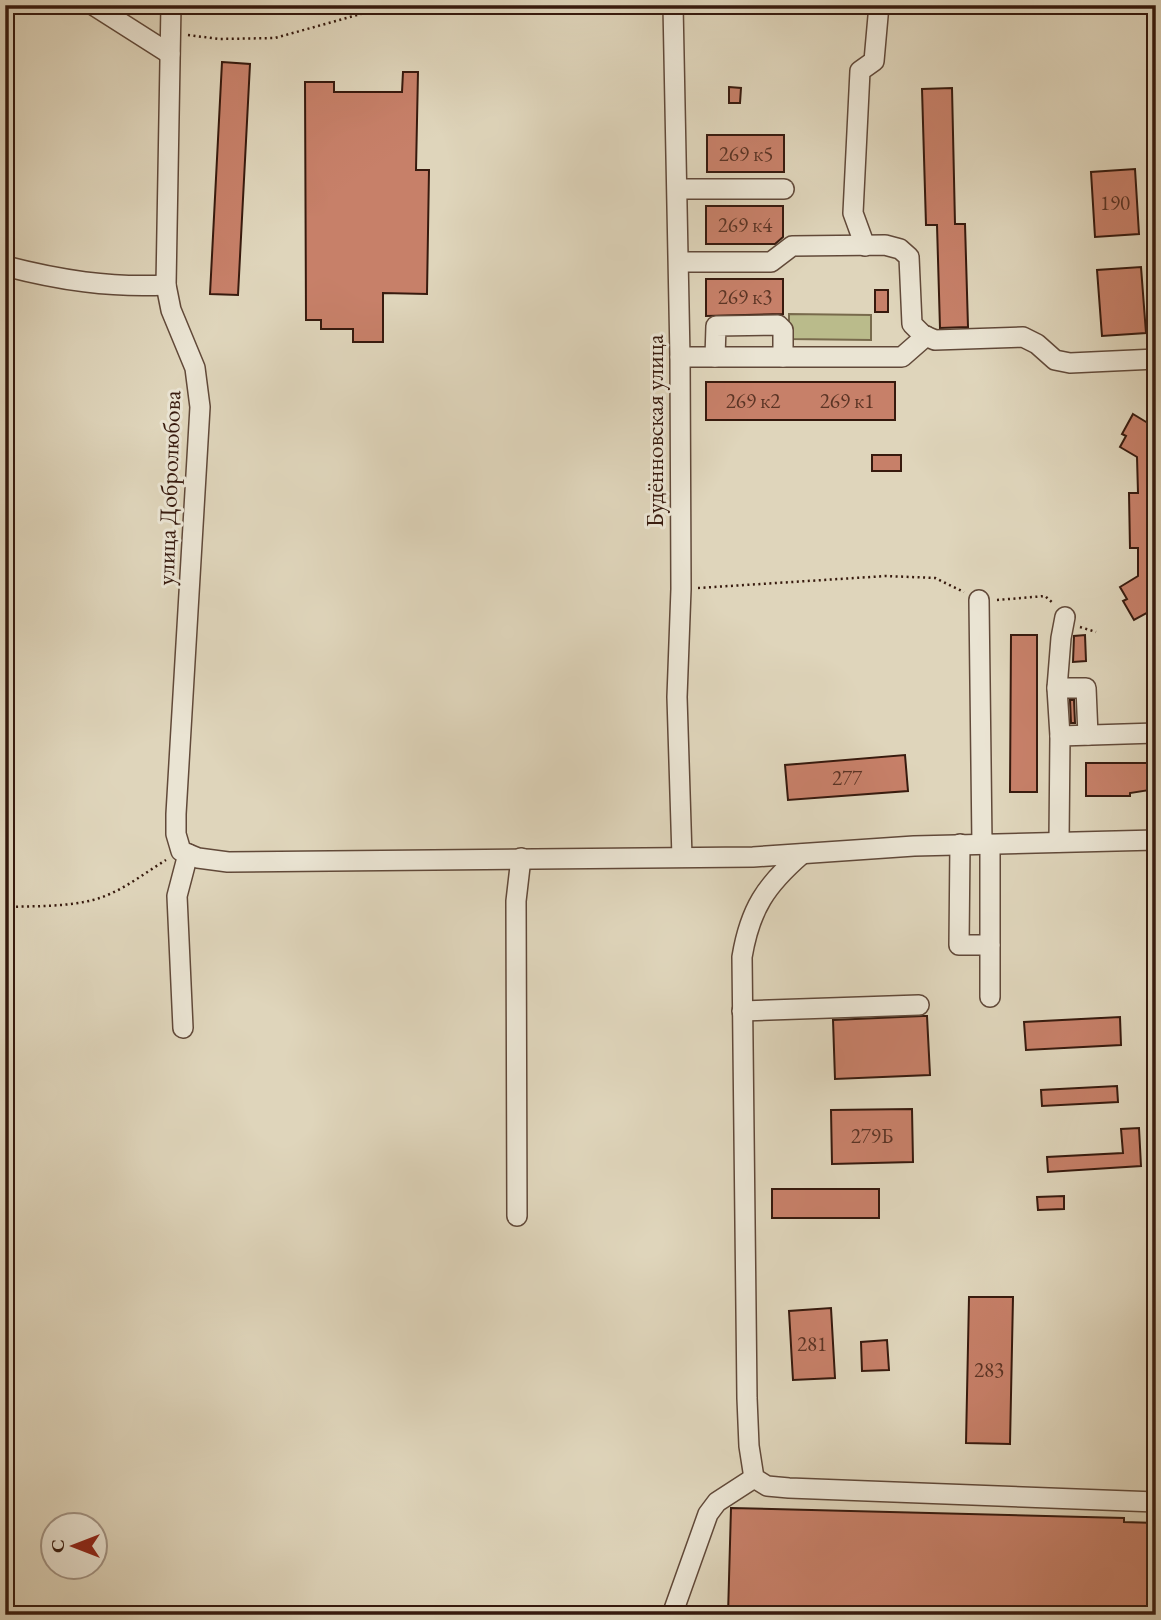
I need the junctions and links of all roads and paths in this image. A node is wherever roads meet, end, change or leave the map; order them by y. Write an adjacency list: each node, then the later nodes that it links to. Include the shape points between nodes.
1 (93, 5): 7 (street)
2 (171, 5): 6 (street, улица Добролюбова)
3 (393, 5): 6 (path, via 275,38 219,40)
4 (673, 5): 9 (street, Будённовская улица)
5 (879, 5): 10 (street, via 874,61 860,71 856,112 853,213)
6 (171, 32): 7 (street, улица Добролюбова)
7 (170, 54): 13 (street, улица Добролюбова)
8 (784, 189): 9 (street)
9 (678, 190): 11 (street, Будённовская улица)
10 (865, 246): 11 (street, via 792,246 771,262); 14 (street, via 900,249 909,257 912,324)
11 (679, 262): 15 (street, Будённовская улица)
12 (5, 266): 13 (street, via 65,281)
13 (166, 285): 30 (street, улица Добролюбова, via 171,310 195,368 200,407 176,814 176,834)
14 (926, 336): 17 (street, via 902,357); 18 (street, via 935,340 1023,337 1055,360 1070,363)
15 (680, 357): 16 (street); 19 (street, Будённовская улица)
16 (715, 357): 17 (street); 17 (street, via 716,326 732,325 782,326)
17 (783, 357)
18 (1156, 359)
19 (681, 589): 20 (path, via 911,577 935,578); 32 (street, Будённовская улица, via 677,697)
20 (979, 600): 21 (path, via 1045,596); 29 (street)
21 (1065, 617): 22 (street)
22 (1057, 688): 24 (street, via 1086,688); 25 (street)
23 (1156, 733): 24 (street)
24 (1088, 735): 25 (street)
25 (1060, 736): 27 (street)
26 (1156, 841): 27 (street)
27 (1059, 842): 29 (street)
28 (960, 844): 29 (street); 31 (street); 35 (street, via 959,945)
29 (986, 844): 35 (street)
30 (185, 852): 33 (street, via 228,862); 34 (path, via 95,900); 39 (street, via 177,896)
31 (802, 853): 32 (street); 38 (street, via 768,886 746,930)
32 (682, 857): 33 (street)
33 (521, 858): 40 (street, via 516,901)
34 (5, 907)
35 (990, 945): 36 (street)
36 (990, 997)
37 (919, 1005): 38 (street)
38 (742, 1011): 41 (street, via 747,1398)
39 (183, 1028)
40 (517, 1216)
41 (754, 1478): 42 (street, via 767,1486 789,1488); 43 (street, via 717,1502 708,1514)
42 (1156, 1502)
43 (672, 1615)

